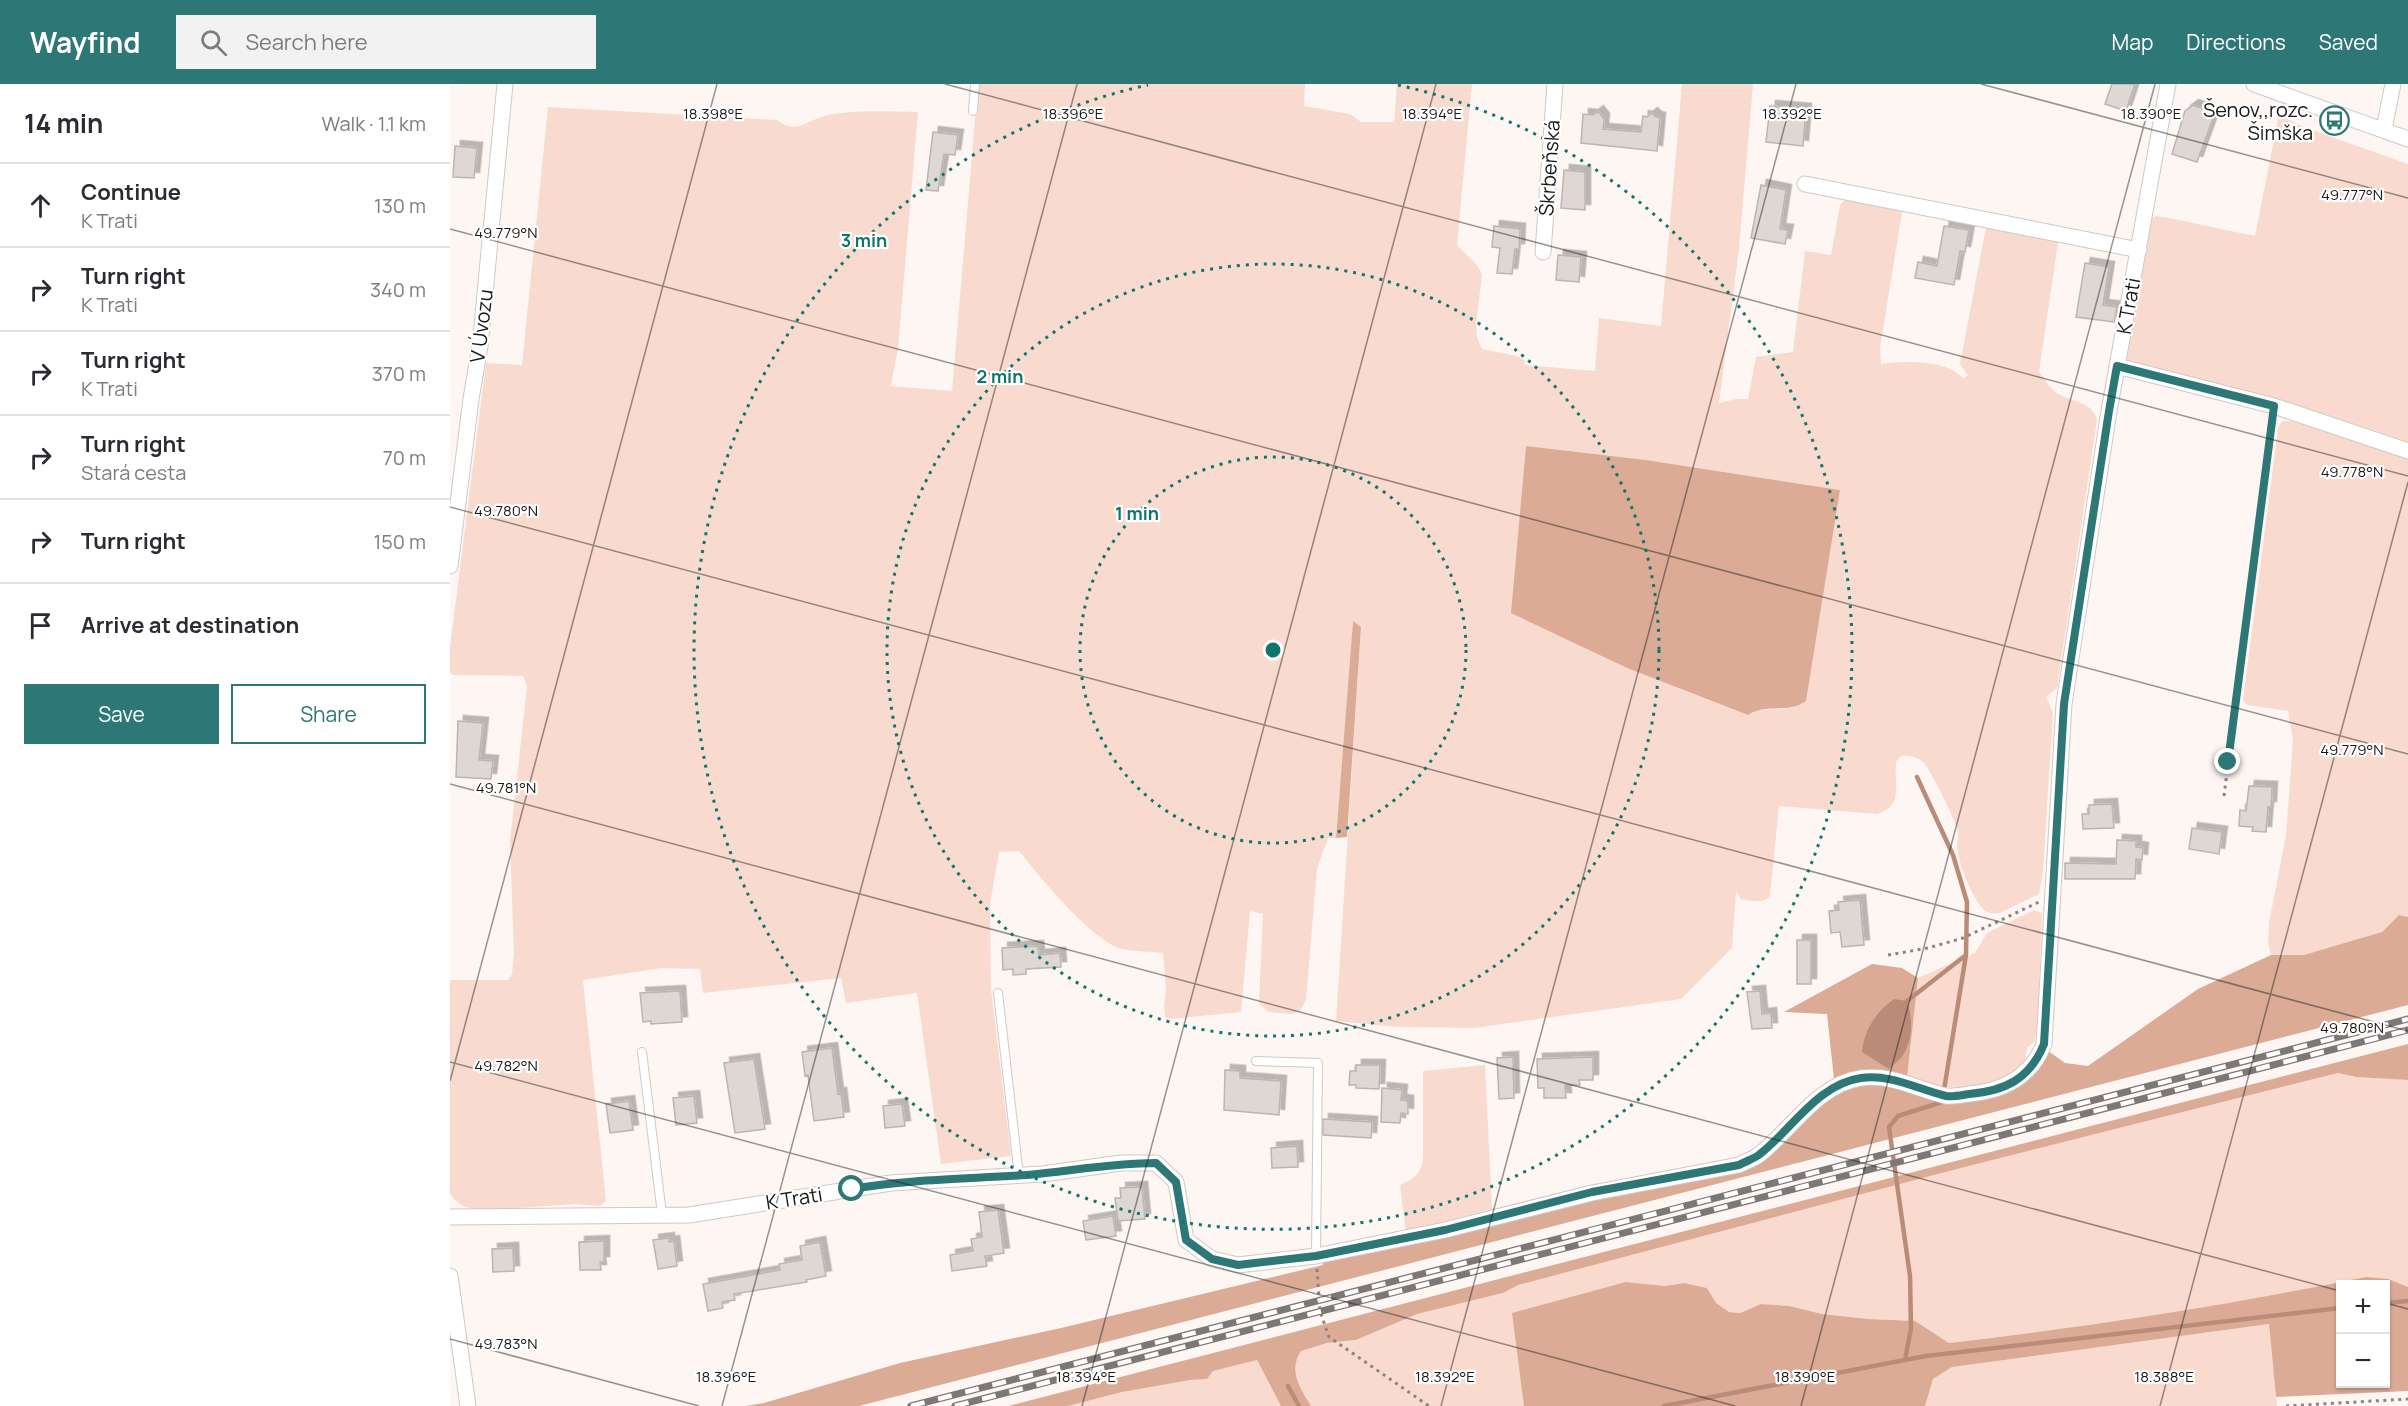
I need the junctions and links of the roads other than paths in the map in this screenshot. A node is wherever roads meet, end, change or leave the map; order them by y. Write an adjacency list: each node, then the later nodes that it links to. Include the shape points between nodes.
1 (505, 84): 15 (street, V Úvozu, via 480,346)
2 (975, 84): 7 (lane)
3 (1555, 84): 12 (street, Škrbeňská)
4 (2168, 84): 11 (street, K Trati)
5 (2254, 84): 8 (street)
6 (2393, 84): 8 (street)
7 (973, 111)
8 (2384, 129): 9 (street)
9 (2408, 138)
10 (1805, 184): 11 (street, K Trati)
11 (2139, 250): 13 (street, K Trati)
12 (1544, 252)
13 (2117, 366): 14 (street, via 2274,406); 22 (street, K Trati, via 2064,704 2044,1044 2034,1064 2008,1086 1986,1093 1948,1096 1904,1082 1860,1078 1822,1095 1758,1156 1739,1165 1592,1192 1445,1230)
14 (2408, 451)
15 (450, 566)
16 (998, 993): 19 (lane)
17 (642, 1052): 20 (lane)
18 (1256, 1060): 22 (lane, via 1318,1063)
19 (1018, 1176): 20 (street, K Trati, via 891,1183 689,1215); 22 (street, K Trati, via 1121,1163 1156,1163 1176,1182 1186,1240 1212,1259 1238,1265)
20 (662, 1214): 21 (street, K Trati)
21 (450, 1217)
22 (1316, 1256)
23 (450, 1275): 24 (street)
24 (468, 1406)

